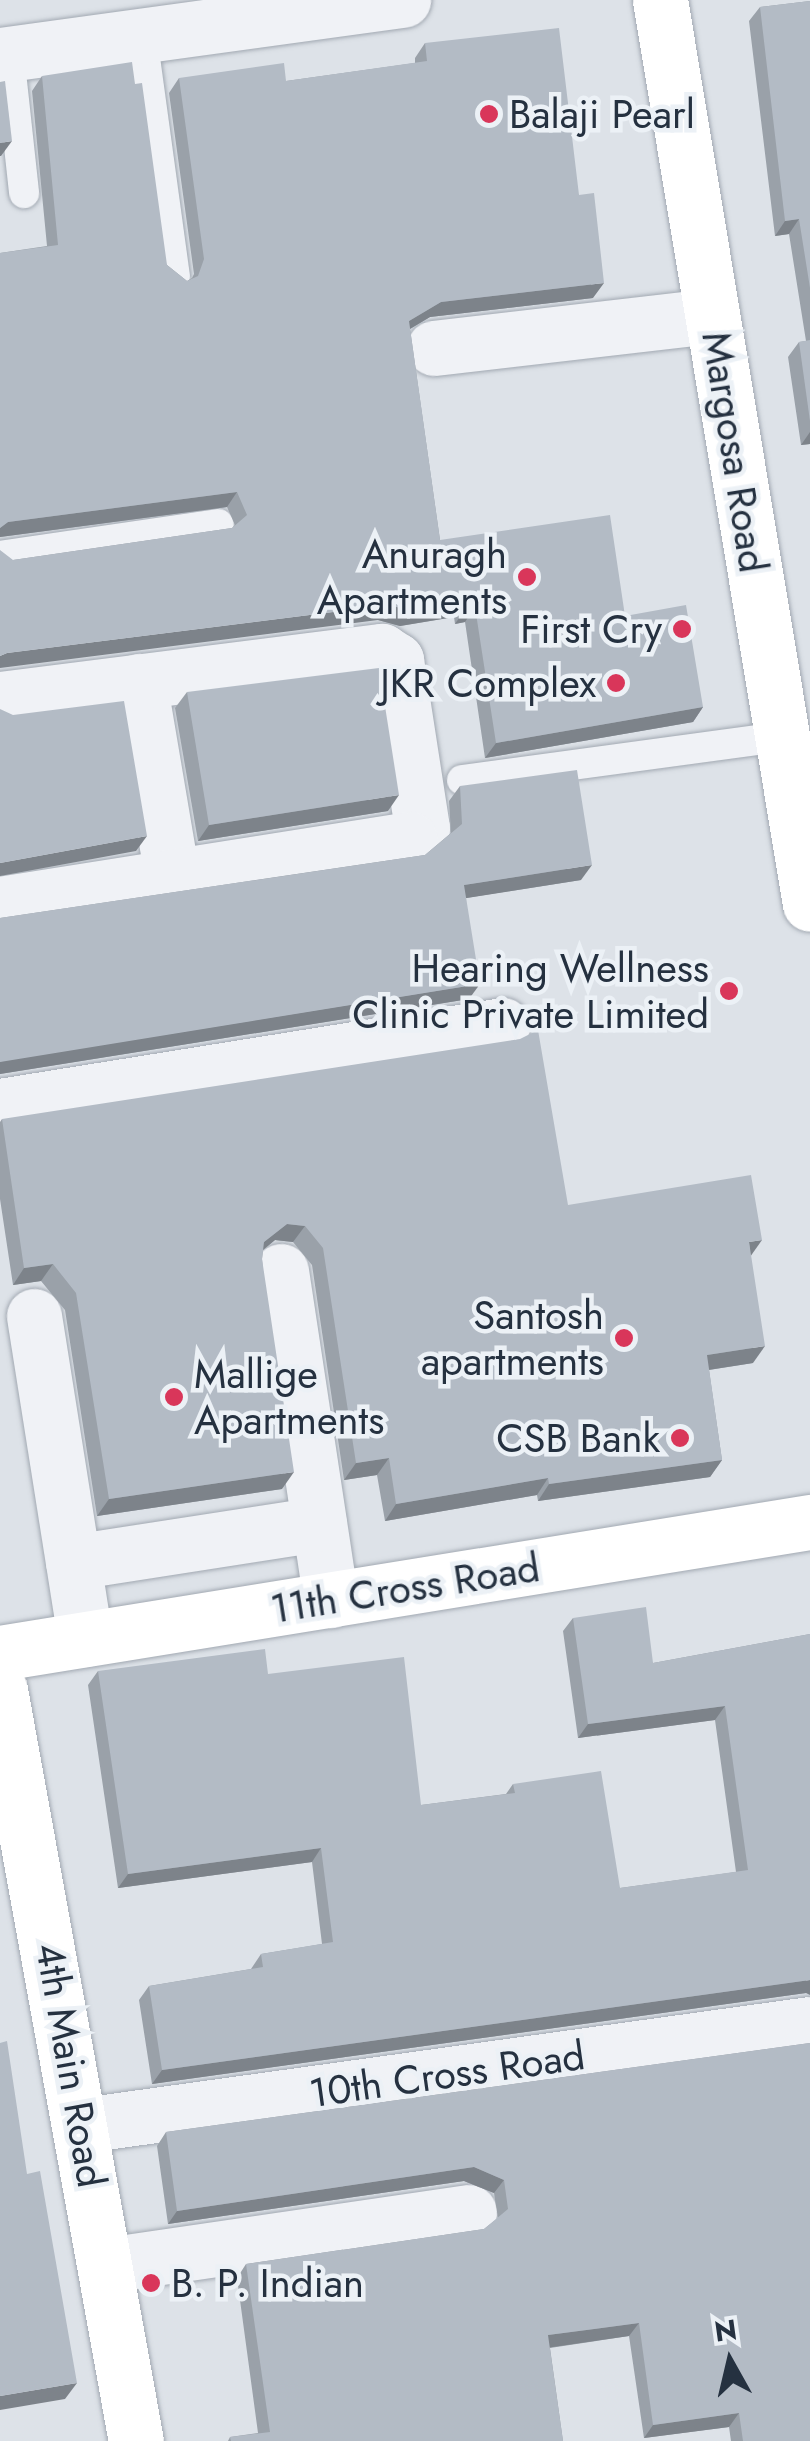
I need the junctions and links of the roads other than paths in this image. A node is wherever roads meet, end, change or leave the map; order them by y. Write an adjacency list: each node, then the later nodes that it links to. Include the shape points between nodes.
1 (403, 0): 3 (street)
2 (660, 0): 8 (street, Margosa Road)
3 (270, 9): 4 (street)
4 (142, 36): 5 (street); 7 (lane)
5 (4, 54): 6 (lane)
6 (24, 194)
7 (174, 277)
8 (712, 316): 9 (street); 14 (street, Margosa Road)
9 (434, 348)
10 (219, 524): 11 (lane)
11 (0, 556)
12 (139, 681): 13 (street); 16 (street); 16 (street, via 365,651 396,660 420,831 410,839)
13 (0, 699)
14 (796, 736): 15 (lane); 18 (street, Margosa Road)
15 (462, 780)
16 (172, 876): 17 (street)
17 (0, 904)
18 (810, 904)
19 (503, 1025): 20 (street)
20 (0, 1106)
21 (281, 1271): 24 (street)
22 (34, 1316): 25 (street)
23 (810, 1522): 26 (street, 11th Cross Road)
24 (319, 1524): 25 (street); 26 (street)
25 (73, 1562): 27 (street)
26 (332, 1600): 27 (street, 11th Cross Road)
27 (85, 1639): 28 (street, 11th Cross Road)
28 (0, 1653)
29 (0, 1690): 31 (street, 4th Main Road)
30 (810, 2024): 31 (street, 10th Cross Road)
31 (83, 2125): 33 (street, 4th Main Road)
32 (469, 2212): 33 (street)
33 (106, 2264): 34 (street, 4th Main Road)
34 (136, 2441)

